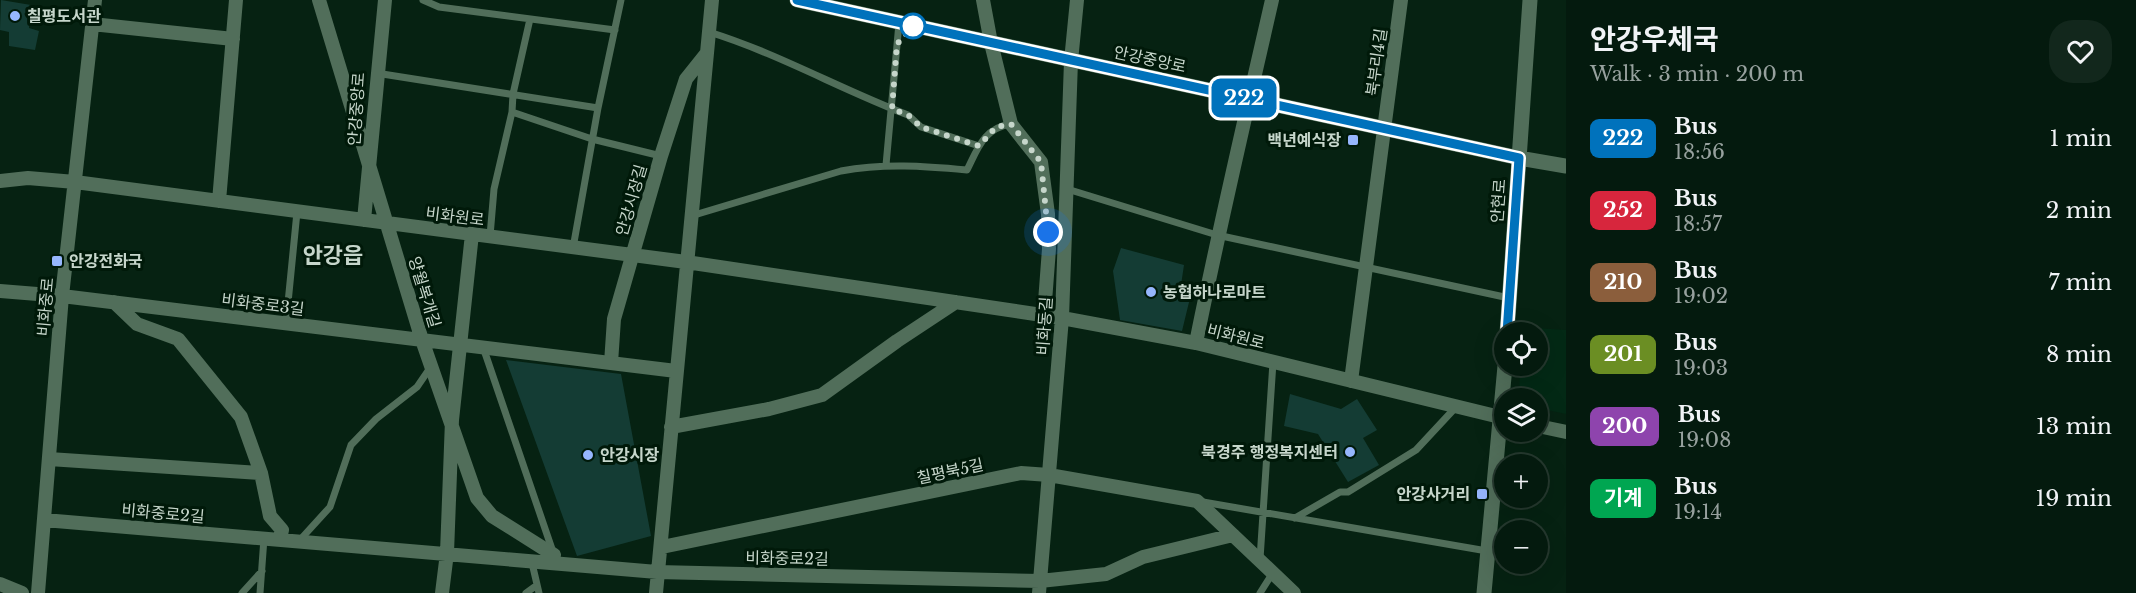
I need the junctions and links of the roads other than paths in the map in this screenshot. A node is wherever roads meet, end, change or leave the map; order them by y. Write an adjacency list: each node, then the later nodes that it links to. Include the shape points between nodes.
1 (95, 0): 16 (street, 비화중로)
2 (236, 0): 19 (street)
3 (319, 0): 37 (street, 양월복개길)
4 (385, 0): 23 (street, 안강중앙로)
5 (423, 0): 14 (lane, via 439,7)
6 (621, 0): 17 (lane)
7 (712, 0): 18 (street, 안강시장길)
8 (797, 0): 15 (main road, 안강중앙로)
9 (983, 0): 20 (street)
10 (1077, 0): 22 (street, 비화동길)
11 (1272, 0): 25 (street)
12 (1401, 0): 30 (street, 북부리4길)
13 (1530, 0): 34 (main road, 안현로)
14 (530, 19): 17 (lane); 24 (lane)
15 (899, 23): 20 (main road, 안강중앙로); 27 (lane)
16 (92, 24): 19 (street); 39 (street, 비화중로)
17 (615, 30): 26 (lane)
18 (709, 32): 21 (street, 안강시장길); 27 (lane, via 757,47)
19 (233, 39): 41 (street)
20 (991, 43): 22 (main road, 안강중앙로); 29 (street)
21 (706, 54): 33 (street, 안강시장길, via 686,80); 43 (street, 안강시장길)
22 (1071, 61): 25 (main road, 안강중앙로); 40 (street, 비화동길)
23 (376, 73): 24 (lane); 37 (street, 안강중앙로)
24 (513, 94): 26 (lane); 28 (lane)
25 (1251, 100): 30 (main road, 안강중앙로); 47 (street)
26 (598, 108): 31 (lane)
27 (892, 109): 32 (lane, via 908,115 921,127); 35 (lane)
28 (512, 112): 31 (lane); 48 (lane, via 494,189)
29 (1011, 124): 32 (lane, via 996,127); 58 (street, via 1041,162 1049,249)
30 (1384, 129): 34 (main road, 안강중앙로); 52 (street)
31 (592, 139): 33 (lane); 49 (lane)
32 (979, 146): 35 (lane, via 968,170)
33 (661, 156): 50 (street, 안강시장길)
34 (1519, 158): 36 (main road, 안강중앙로); 55 (main road, 안현로)
35 (886, 165): 43 (lane, via 841,171)
36 (1566, 166)
37 (369, 171): 44 (street, 안강중앙로); 45 (street, 양월복개길)
38 (0, 181): 39 (street, 비화원로, via 28,178)
39 (75, 182): 41 (street, 비화원로); 54 (street, 비화중로)
40 (1067, 189): 47 (lane); 59 (street, 비화동길)
41 (219, 201): 42 (street, 비화원로)
42 (297, 212): 44 (street, 비화원로); 61 (lane)
43 (691, 216): 51 (street, 안강시장길)
44 (364, 220): 45 (street, 비화원로)
45 (387, 223): 46 (street, 비화원로); 62 (street, 양월복개길)
46 (472, 234): 48 (street, 비화원로); 64 (street)
47 (1217, 235): 52 (lane); 63 (street)
48 (489, 237): 49 (street, 비화원로)
49 (573, 248): 50 (street, 비화원로)
50 (632, 255): 51 (street, 비화원로); 67 (street, 안강시장길, via 614,319)
51 (686, 262): 57 (street, 비화원로); 69 (street)
52 (1367, 269): 55 (lane); 70 (street)
53 (0, 291): 54 (street, 비화중로3길)
54 (62, 296): 56 (street, 비화중로3길); 78 (street, 비화중로)
55 (1509, 298): 60 (main road, 안현로)
56 (114, 302): 61 (street, 비화중로3길); 79 (street, via 137,324 178,339 241,417)
57 (956, 302): 58 (street, 비화원로); 74 (street, via 822,395)
58 (1044, 315): 59 (street, 비화원로)
59 (1062, 318): 63 (street, 비화원로); 80 (street, 비화동길)
60 (1508, 322)
61 (286, 323): 62 (street, 비화중로3길)
62 (422, 340): 64 (street, 비화중로3길); 68 (street, 양월복개길)
63 (1196, 343): 66 (street, 비화원로)
64 (460, 345): 65 (street, 비화중로3길); 73 (street)
65 (483, 347): 67 (street, 비화중로3길); 92 (lane)
66 (1273, 362): 70 (street, 비화원로); 82 (lane)
67 (611, 363): 69 (street, 비화중로3길)
68 (432, 366): 73 (street, 양월복개길); 88 (lane, via 417,387 376,419 351,445 330,507)
69 (676, 371): 74 (street)
70 (1351, 381): 71 (street, 비화원로)
71 (1456, 406): 72 (street, 비화원로); 83 (lane, via 1416,450 1348,492 1340,492)
72 (1494, 416)
73 (452, 420): 91 (street); 92 (street, 양월복개길, via 477,498 492,516)
74 (671, 427): 89 (street)
75 (1548, 428): 76 (street)
76 (1566, 432)
77 (1500, 442): 90 (main road)
78 (49, 459): 79 (street); 84 (street, 비화중로)
79 (261, 473): 87 (street, via 270,516 282,530)
80 (1049, 475): 81 (street, 칠평북5길); 89 (street, 칠평북5길, via 1021,473); 100 (street, 비화동길)
81 (1197, 501): 82 (lane); 85 (street)
82 (1265, 513): 83 (lane); 93 (lane)
83 (1295, 518): 90 (lane)
84 (44, 520): 86 (street, 비화중로2길); 102 (street, 비화중로)
85 (1233, 535): 93 (street); 100 (street, via 1143,557 1106,574)
86 (264, 538): 87 (street, 비화중로2길); 95 (lane)
87 (280, 539): 88 (street, 비화중로2길)
88 (299, 541): 91 (street, 비화중로2길)
89 (662, 547): 96 (street)
90 (1488, 551): 111 (main road)
91 (447, 553): 94 (street, 비화중로2길); 105 (street)
92 (557, 560): 94 (street, 비화중로2길); 96 (street, 비화중로2길)
93 (1260, 562): 97 (street)
94 (532, 563): 99 (lane)
95 (262, 571): 103 (lane); 104 (lane)
96 (657, 572): 100 (street, 비화중로2길); 108 (street)
97 (1272, 574): 109 (lane); 110 (street)
98 (0, 584): 101 (street)
99 (537, 585): 106 (lane); 107 (lane)
100 (1040, 587)
101 (22, 593)
102 (38, 593)
103 (242, 593)
104 (260, 593)
105 (442, 593)
106 (526, 593)
107 (539, 593)
108 (656, 593)
109 (1260, 593)
110 (1294, 593)
111 (1484, 593)

